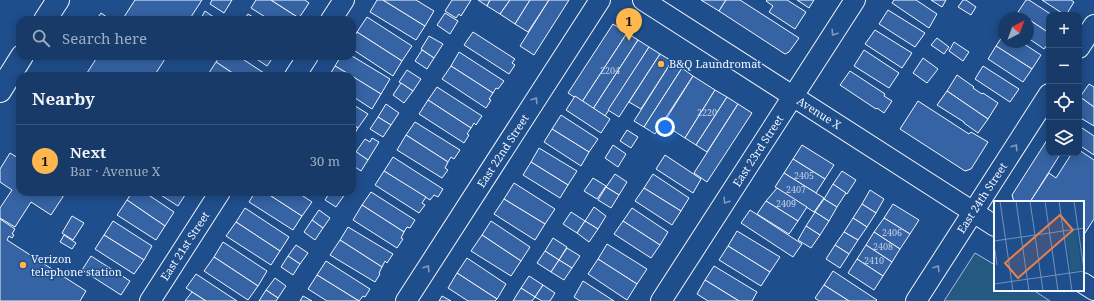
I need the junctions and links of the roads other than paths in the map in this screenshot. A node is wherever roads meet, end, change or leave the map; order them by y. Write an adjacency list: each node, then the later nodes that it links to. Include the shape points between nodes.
1 (58, 0): 6 (main road)
2 (344, 0): 7 (street)
3 (600, 0): 22 (street, East 22nd Street, one-way to 3)
4 (644, 0): 14 (street, Avenue X)
5 (855, 0): 14 (street, East 23rd Street, one-way to 14)
6 (48, 16)
7 (334, 16)
8 (1094, 25): 9 (street)
9 (1082, 43)
10 (19, 60): 13 (main road)
11 (305, 60): 12 (street)
12 (298, 72)
13 (0, 91)
14 (793, 96): 17 (street, Avenue X); 23 (street, East 23rd Street, one-way to 23)
15 (1046, 99): 17 (street, East 24th Street, one-way to 15)
16 (217, 196): 21 (street, East 21st Street)
17 (973, 212): 18 (street, Avenue X); 24 (street, East 24th Street, one-way to 17)
18 (994, 225)
19 (1084, 284): 20 (street)
20 (1094, 290)
21 (150, 301)
22 (406, 301)
23 (661, 301)
24 (916, 301)

